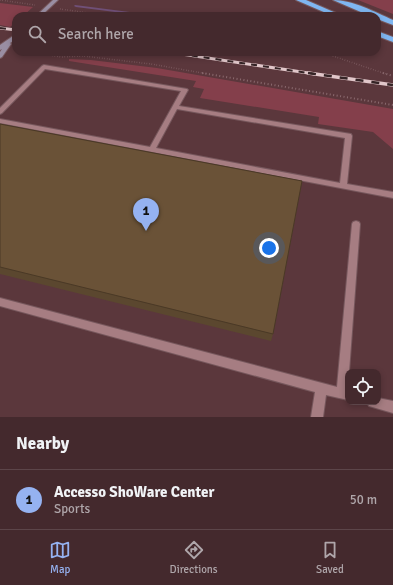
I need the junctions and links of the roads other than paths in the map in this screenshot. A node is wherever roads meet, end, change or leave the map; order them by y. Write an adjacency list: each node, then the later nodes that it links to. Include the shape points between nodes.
1 (56, 0): 4 (main road)
2 (300, 0): 5 (highway)
3 (337, 0): 6 (highway)
4 (42, 12)
5 (329, 12)
6 (367, 12)
7 (381, 18): 8 (highway)
8 (393, 23)
9 (381, 35): 10 (highway)
10 (393, 40)
11 (10, 42): 12 (main road); 13 (main road)
12 (0, 48)
13 (0, 56)
14 (176, 106): 15 (lane, via 185,90 44,67); 17 (lane); 18 (lane, via 349,136)
15 (0, 112)
16 (0, 121): 17 (lane)
17 (152, 149): 18 (lane)
18 (343, 186): 19 (lane)
19 (393, 195)
20 (356, 224): 22 (lane)
21 (0, 302): 23 (lane)
22 (347, 369)
23 (321, 388): 24 (lane); 27 (lane)
24 (345, 394)
25 (381, 404): 26 (lane)
26 (393, 408)
27 (317, 417)

